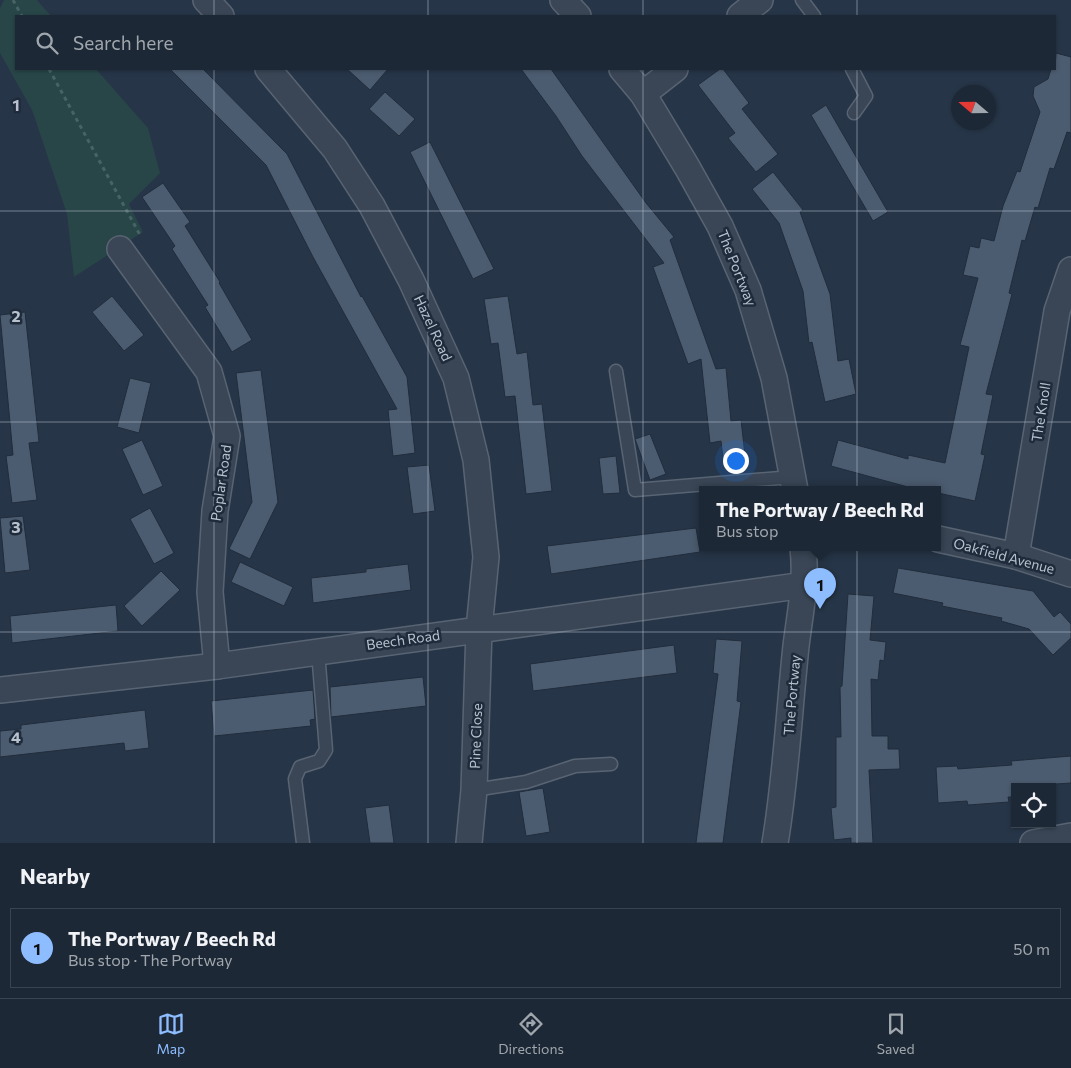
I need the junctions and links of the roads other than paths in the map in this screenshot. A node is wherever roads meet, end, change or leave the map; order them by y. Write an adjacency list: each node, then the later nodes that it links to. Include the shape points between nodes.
1 (206, 0): 5 (street)
2 (564, 0): 6 (street)
3 (760, 0): 7 (street)
4 (802, 0): 8 (lane)
5 (220, 15)
6 (577, 15)
7 (741, 15)
8 (813, 15)
9 (269, 70): 26 (street, Hazel Road, via 335,149 372,206 411,280 456,378 476,460 486,557)
10 (623, 70): 13 (street, The Portway)
11 (674, 70): 13 (street)
12 (853, 70): 14 (lane, via 866,96)
13 (644, 94): 18 (street, The Portway, via 720,226 748,290 774,378)
14 (854, 113)
15 (134, 256): 28 (street, Poplar Road, via 209,372 227,436 215,511 210,592)
16 (1071, 270): 23 (street, The Knoll, via 1057,311)
17 (616, 371): 20 (lane, via 635,490)
18 (794, 483): 19 (lane)
19 (726, 486)
20 (699, 487)
21 (941, 540): 23 (street, Oakfield Avenue)
22 (803, 551): 25 (street, The Portway)
23 (1016, 556): 24 (street, Oakfield Avenue)
24 (1071, 574)
25 (805, 585): 26 (street, Beech Road); 35 (street, The Portway, via 796,646 783,796)
26 (479, 629): 27 (street, Beech Road); 31 (street, Pine Close)
27 (318, 652): 28 (street, Beech Road); 33 (lane, via 326,750 319,762 300,767 295,779)
28 (217, 666): 29 (street, Beech Road)
29 (0, 690)
30 (611, 764): 31 (lane, via 575,766 526,782)
31 (474, 790): 34 (street, Pine Close)
32 (1071, 836): 36 (street)
33 (303, 843)
34 (469, 843)
35 (775, 843)
36 (1033, 843)

